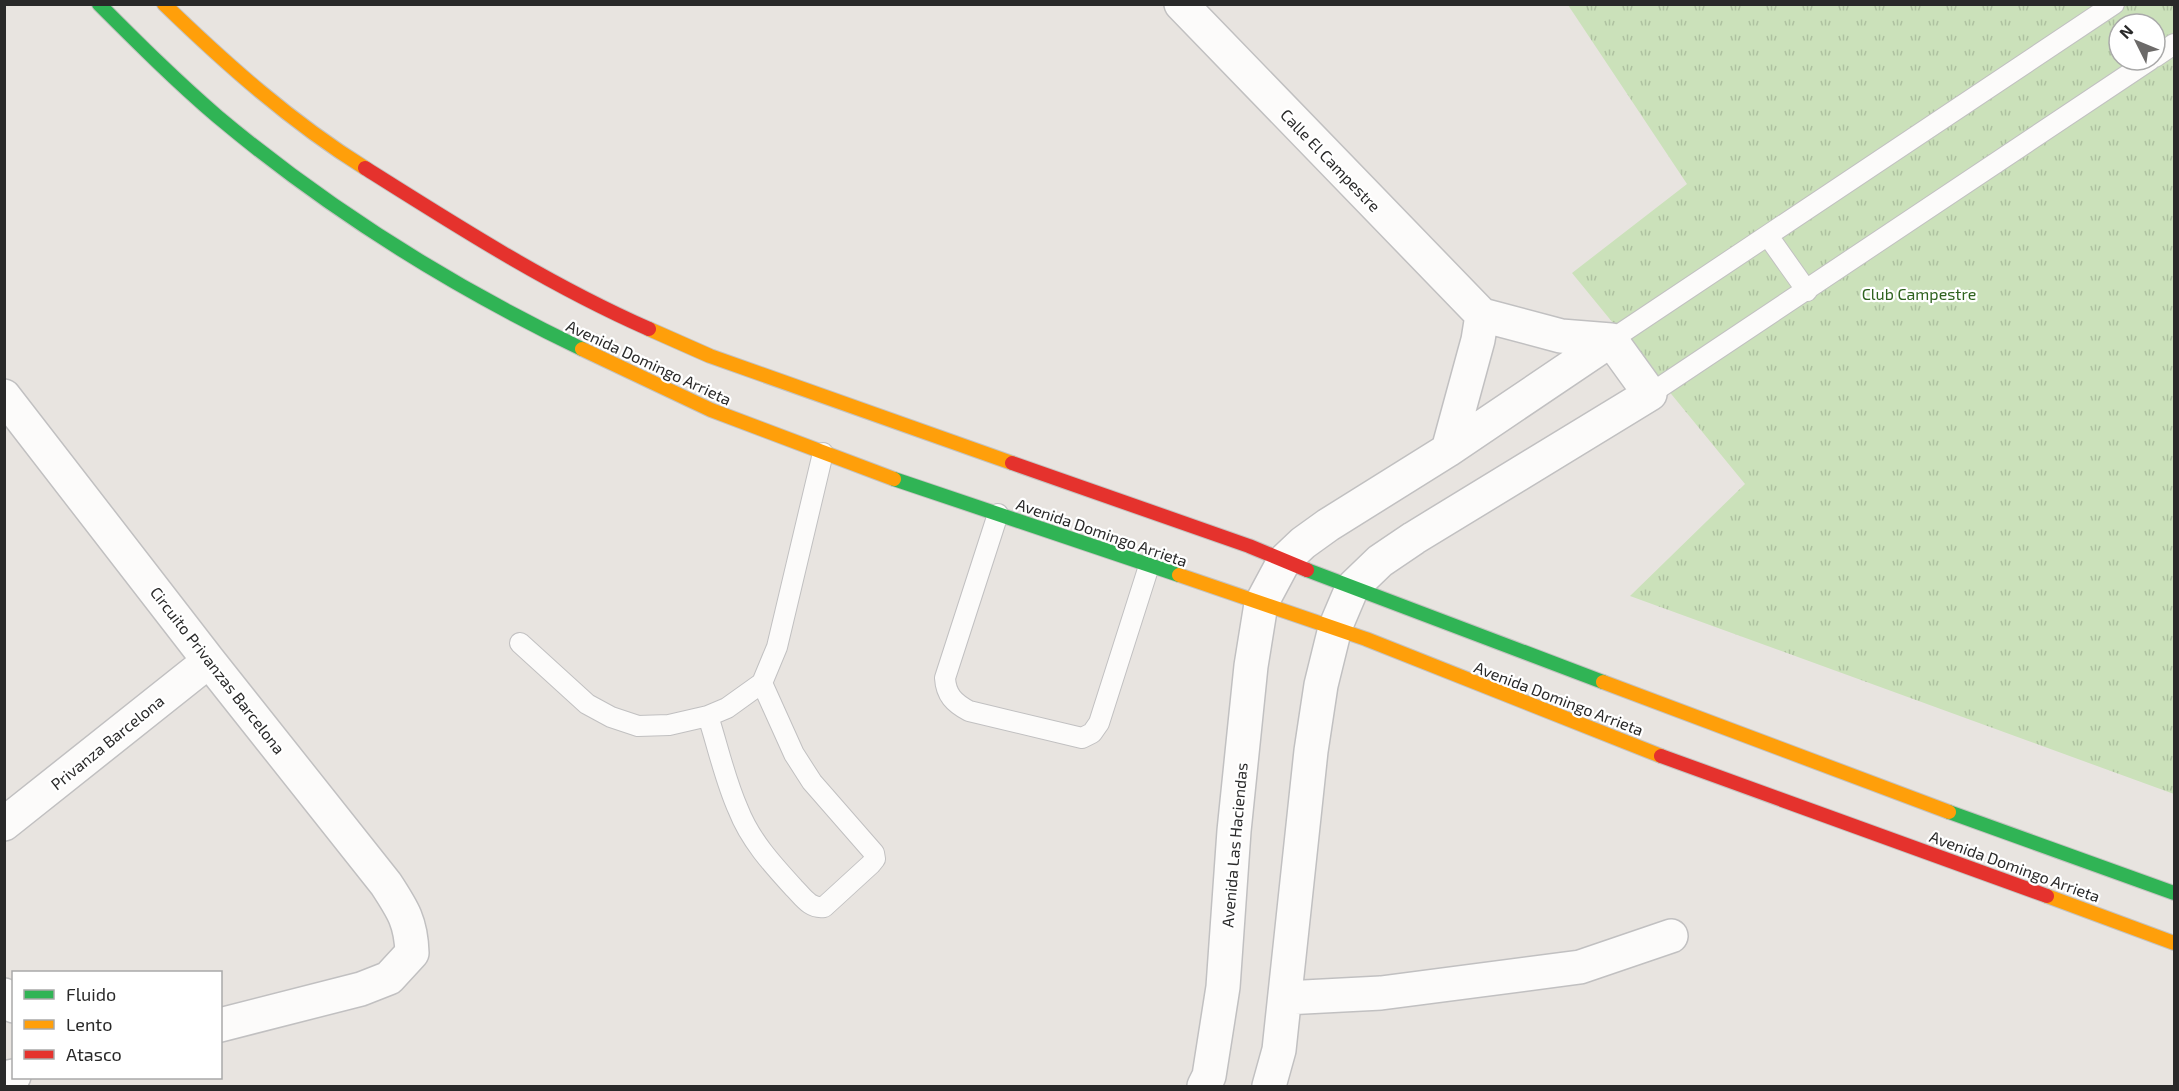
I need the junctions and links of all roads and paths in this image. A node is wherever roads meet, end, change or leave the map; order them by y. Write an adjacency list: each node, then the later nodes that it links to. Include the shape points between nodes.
1 (99, 4): 13 (main road, Avenida Domingo Arrieta, via 222,120 310,187 405,251 490,303 589,354 719,414)
2 (164, 4): 15 (main road, Avenida Domingo Arrieta, via 265,96 348,158 493,249 606,310 710,356)
3 (1181, 4): 8 (street, Calle El Campestre)
4 (2114, 4): 6 (lane)
5 (2133, 72): 7 (lane)
6 (1768, 236): 7 (lane); 9 (lane)
7 (1807, 291): 10 (lane)
8 (1482, 315): 9 (street, via 1561,336); 12 (street)
9 (1611, 340): 10 (street); 12 (street, Avenida Las Haciendas)
10 (1650, 394): 17 (street, via 1414,538 1380,561)
11 (4, 396): 21 (street, Circuito Privanzas Barcelona)
12 (1448, 450): 15 (street, Avenida Las Haciendas, via 1328,525)
13 (824, 453): 14 (main road, Avenida Domingo Arrieta); 22 (lane, via 777,647)
14 (998, 514): 16 (main road, Avenida Domingo Arrieta); 16 (lane, via 945,678 949,696 969,711 1082,738 1092,733 1099,723)
15 (1284, 561): 17 (main road, Avenida Domingo Arrieta); 18 (street, Avenida Las Haciendas)
16 (1149, 566): 18 (main road, Avenida Domingo Arrieta)
17 (1352, 588): 19 (street); 25 (main road, Avenida Domingo Arrieta)
18 (1261, 604): 19 (main road, Avenida Domingo Arrieta); 30 (street, Avenida Las Haciendas, via 1240,766 1222,987 1209,1076)
19 (1335, 628): 27 (main road, Avenida Domingo Arrieta, via 1602,734); 28 (street, via 1311,751)
20 (520, 643): 23 (lane, via 587,704 611,717 639,726 669,725)
21 (209, 660): 24 (street, Privanza Barcelona); 29 (street, Circuito Privanzas Barcelona, via 386,884 411,930 411,953 389,978 361,989)
22 (762, 683): 23 (lane, via 727,708); 23 (lane, via 794,754 812,782 874,853 871,864 824,907 807,901 751,836 737,809)
23 (708, 716)
24 (4, 824)
25 (2175, 893)
26 (1671, 936): 28 (street, via 1580,967 1381,993)
27 (2175, 943)
28 (1285, 998): 31 (street, via 1279,1050)
29 (222, 1024)
30 (1204, 1086)
31 (1269, 1086)

